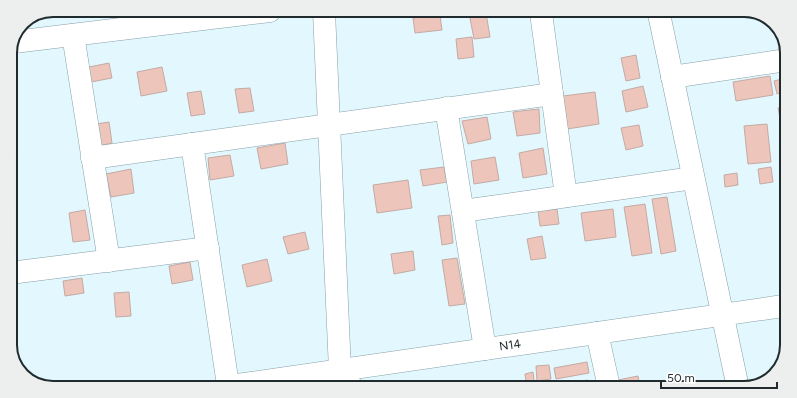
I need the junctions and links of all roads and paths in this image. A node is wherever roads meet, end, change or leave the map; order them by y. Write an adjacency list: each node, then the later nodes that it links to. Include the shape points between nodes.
1 (202, 17): 5 (street)
2 (324, 17): 11 (street)
3 (542, 17): 9 (street)
4 (660, 17): 8 (street)
5 (73, 35): 6 (street); 13 (street)
6 (19, 41)
7 (780, 61): 8 (street)
8 (672, 76): 14 (street)
9 (552, 94): 10 (street); 15 (street)
10 (446, 108): 11 (street); 16 (street)
11 (329, 125): 12 (street); 24 (street)
12 (192, 144): 13 (street); 17 (street)
13 (92, 158): 18 (street)
14 (693, 178): 15 (street); 21 (street)
15 (566, 196): 16 (street)
16 (463, 211): 23 (street)
17 (208, 248): 18 (street); 25 (street)
18 (109, 261): 19 (street)
19 (17, 272)
20 (780, 306): 21 (street, N14)
21 (722, 315): 22 (street, N14); 28 (street)
22 (597, 333): 23 (street, N14); 27 (street)
23 (485, 349): 24 (street, N14)
24 (345, 378): 26 (street, N14)
25 (227, 381)
26 (299, 381)
27 (608, 381)
28 (736, 381)

